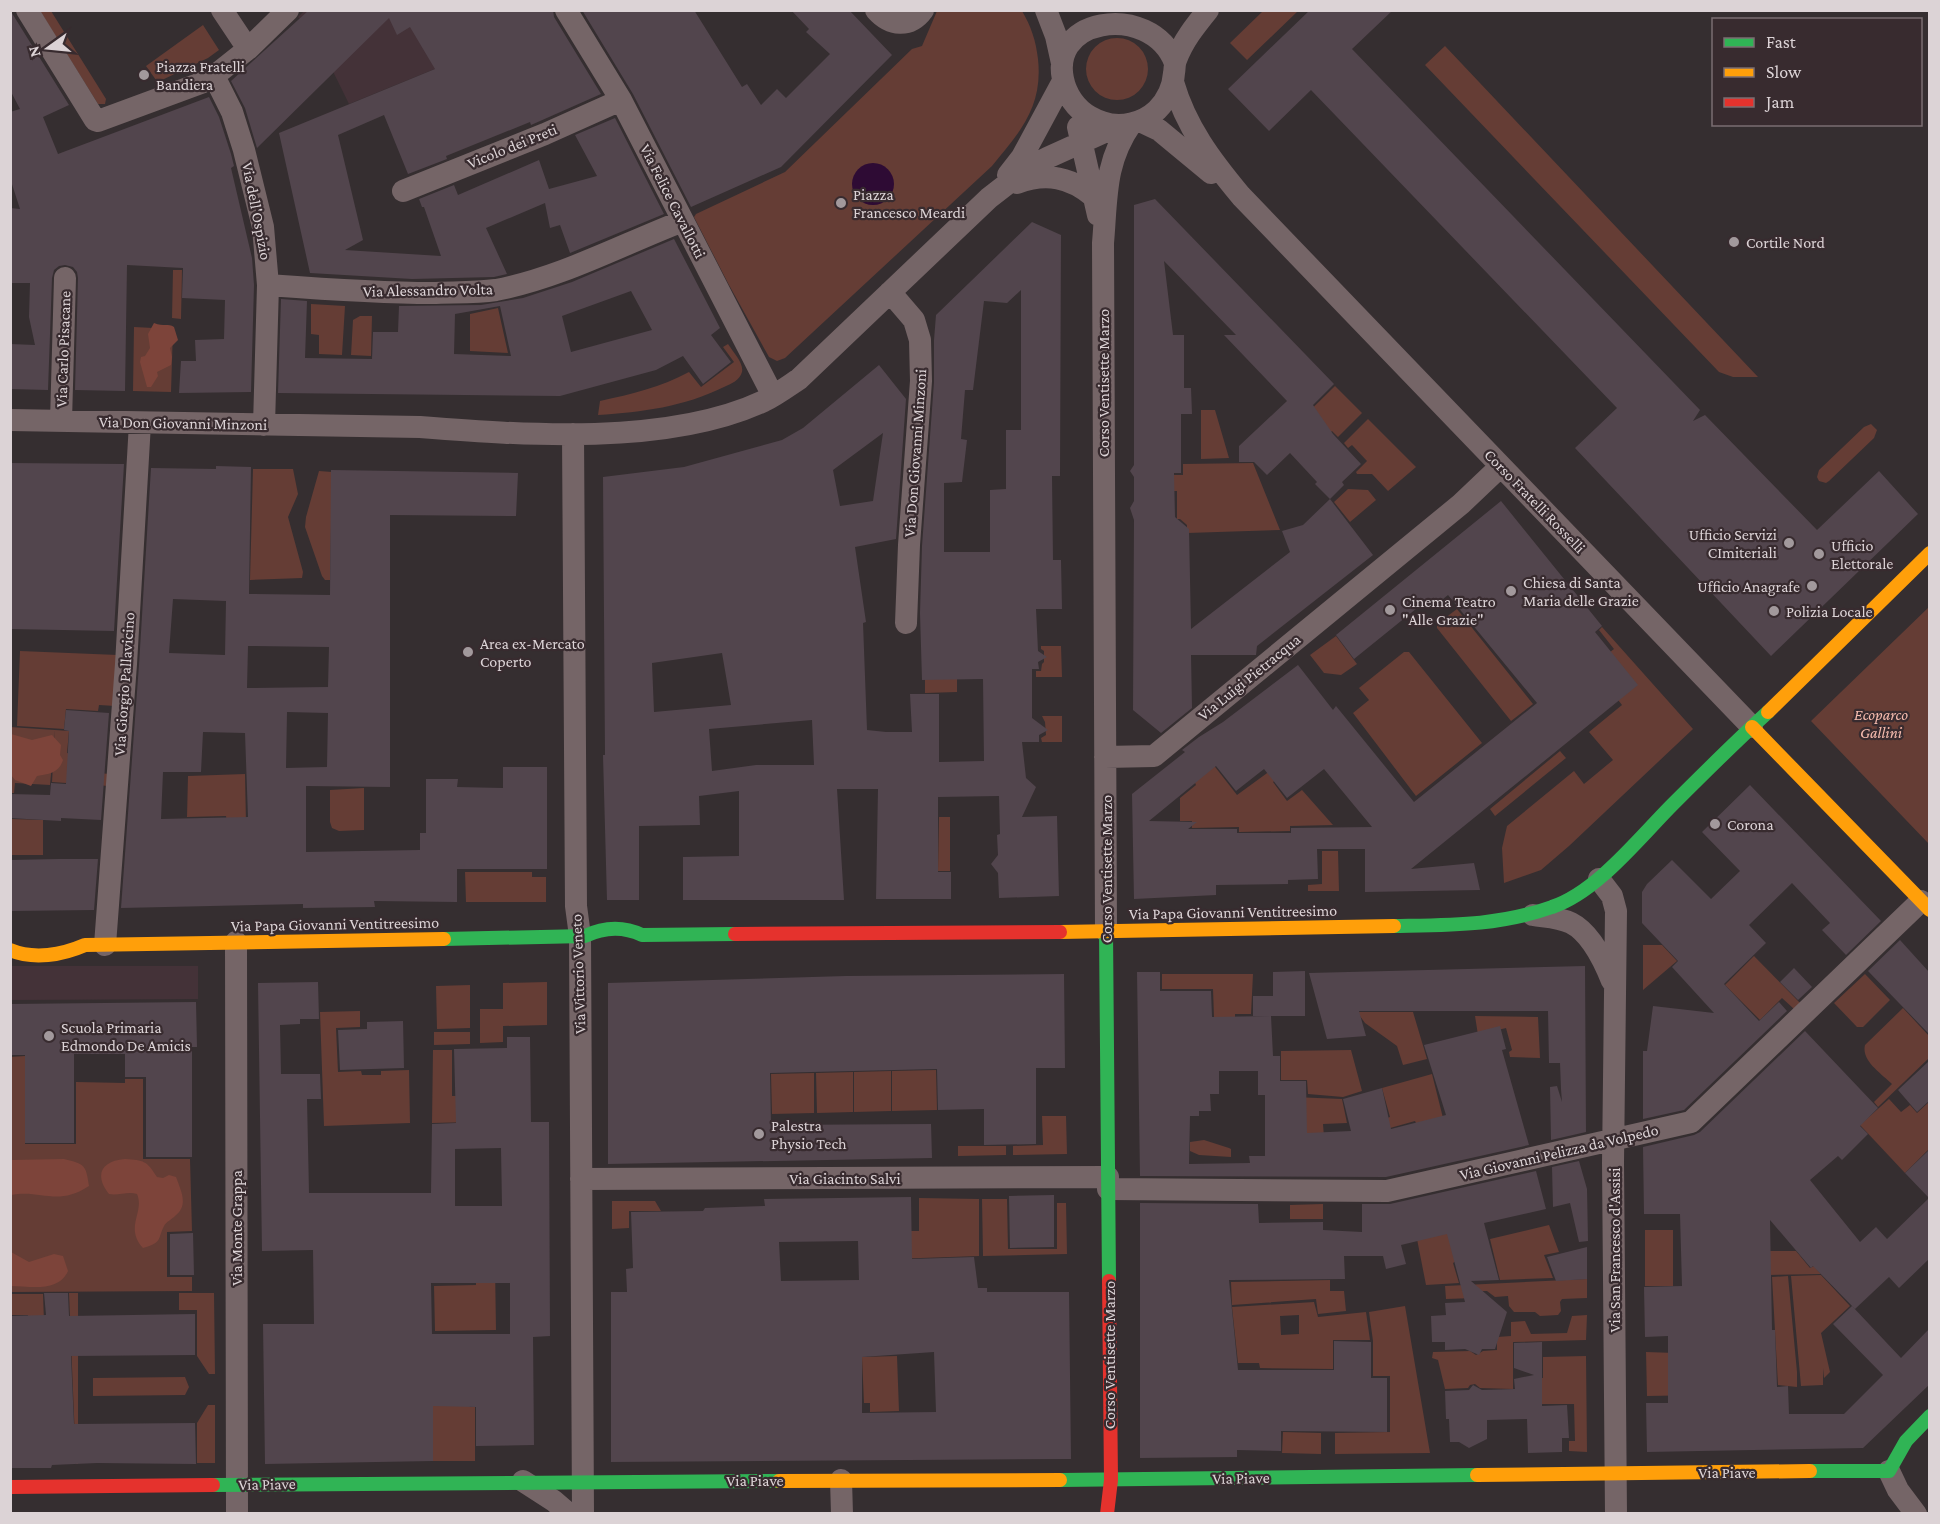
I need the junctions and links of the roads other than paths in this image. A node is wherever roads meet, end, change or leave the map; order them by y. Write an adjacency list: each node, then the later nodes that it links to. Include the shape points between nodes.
1 (21, 10): 12 (street)
2 (27, 10): 15 (street, via 95,120)
3 (222, 10): 13 (street)
4 (288, 10): 13 (street)
5 (566, 10): 17 (street, Via Felice Cavallotti)
6 (876, 10): 7 (street, via 899,24 914,20)
7 (922, 10)
8 (1046, 10): 16 (street, Corso Ventisette Marzo)
9 (1208, 10): 14 (street, via 1191,30)
10 (1101, 12): 11 (street); 16 (street, via 1080,27 1065,50)
11 (1148, 14): 14 (street, via 1171,48)
12 (10, 22)
13 (248, 49): 15 (street)
14 (1174, 72): 18 (street, via 1158,109); 21 (street, Corso Fratelli Rosselli, via 1180,105 1191,127)
15 (214, 76): 27 (street, Via dell'Ospizio, via 232,112 255,188 265,239)
16 (1065, 80): 18 (street, via 1079,109 1091,118 1105,124); 19 (street, Corso Ventisette Marzo); 23 (street, via 1022,157)
17 (621, 100): 20 (street, Vicolo dei Preti); 24 (street, Via Felice Cavallotti)
18 (1130, 123): 19 (street, Via Don Giovanni Minzoni); 21 (street, Corso Fratelli Rosselli, via 1160,130); 25 (street, Corso Ventisette Marzo, via 1110,164)
19 (1082, 141): 22 (street, Corso Ventisette Marzo); 23 (street, Via Don Giovanni Minzoni, via 1029,168)
20 (403, 191)
21 (1241, 196): 35 (street, Corso Fratelli Rosselli)
22 (1095, 197): 23 (street, Via Don Giovanni Minzoni, via 1072,181 1034,177); 25 (street, Corso Ventisette Marzo)
23 (989, 198): 28 (street, Via Don Giovanni Minzoni)
24 (683, 220): 27 (street, Via Alessandro Volta, via 532,281 494,290 371,292); 29 (street, Via Felice Cavallotti)
25 (1103, 243): 39 (street, Corso Ventisette Marzo)
26 (65, 278): 31 (street, Via Carlo Pisacane)
27 (268, 285): 33 (street, Via dell'Ospizio)
28 (890, 292): 29 (street, Via Don Giovanni Minzoni, via 799,379); 37 (street, Via Don Giovanni Minzoni, via 914,320 920,340 921,381)
29 (773, 396): 34 (street, Via Don Giovanni Minzoni, via 734,413 680,425 622,433)
30 (10, 420): 31 (street, Via Don Giovanni Minzoni)
31 (61, 421): 32 (street, Via Don Giovanni Minzoni)
32 (140, 423): 33 (street, Via Don Giovanni Minzoni); 50 (street, Via Giorgio Pallavicino, via 126,664)
33 (264, 425): 34 (street, Via Don Giovanni Minzoni)
34 (573, 434): 45 (street, Via Vittorio Veneto, via 576,906)
35 (1501, 466): 38 (street, Corso Fratelli Rosselli); 39 (street, Via Luigi Pietracqua, via 1461,504 1154,756)
36 (1929, 553): 38 (street, Via Papa Giovanni Ventitreesimo)
37 (906, 623)
38 (1752, 726): 40 (street, Via Papa Giovanni Ventitreesimo); 41 (street, Corso Fratelli Rosselli)
39 (1105, 757): 43 (street, Corso Ventisette Marzo)
40 (1599, 879): 42 (street, Via Papa Giovanni Ventitreesimo, via 1568,900); 52 (street, Via San Francesco d'Assisi, via 1615,903)
41 (1925, 906): 53 (street, Via Giovanni Pelizza da Volpedo, via 1696,1119)
42 (1528, 915): 43 (street, Via Papa Giovanni Ventitreesimo, via 1471,925); 52 (street, Via San Francesco d'Assisi, via 1572,923 1591,942)
43 (1106, 931): 44 (street, Via Papa Giovanni Ventitreesimo); 55 (street, Corso Ventisette Marzo)
44 (642, 935): 45 (street, Via Papa Giovanni Ventitreesimo, via 630,929 597,929); 49 (street, Via Papa Giovanni Ventitreesimo, via 631,944)
45 (582, 936): 47 (street, Via Papa Giovanni Ventitreesimo); 48 (street, Via Papa Giovanni Ventitreesimo); 54 (street, Via Vittorio Veneto)
46 (63, 938): 50 (street, Via Papa Giovanni Ventitreesimo)
47 (236, 942): 50 (street, Via Papa Giovanni Ventitreesimo); 63 (street, Via Monte Grappa)
48 (606, 944)
49 (622, 944)
50 (95, 945): 51 (street, Via Papa Giovanni Ventitreesimo, via 64,954 22,955)
51 (10, 951)
52 (1615, 987): 53 (street, Via San Francesco d'Assisi)
53 (1613, 1139): 55 (street, Via Giovanni Pelizza da Volpedo, via 1387,1191); 58 (street, Via San Francesco d'Assisi)
54 (581, 1179): 55 (street, Via Giacinto Salvi); 62 (street, Via Vittorio Veneto)
55 (1108, 1183): 60 (street, Corso Ventisette Marzo)
56 (1929, 1416): 57 (street, via 1897,1451)
57 (1889, 1471): 58 (street, Via Piave); 73 (street)
58 (1616, 1473): 60 (street, Via Piave); 72 (street, Via San Francesco d'Assisi)
59 (841, 1480): 60 (street, Via Piave); 62 (street, Via Piave); 69 (street)
60 (1111, 1480): 65 (street, Corso Ventisette Marzo)
61 (523, 1481): 62 (street, Via Piave); 63 (street, Via Piave); 67 (street)
62 (583, 1481): 68 (street, Via Vittorio Veneto)
63 (237, 1484): 64 (street, Via Piave); 66 (street, Via Monte Grappa)
64 (10, 1487)
65 (1111, 1496): 70 (street, Corso Ventisette Marzo); 71 (street, Corso Ventisette Marzo)
66 (237, 1514)
67 (569, 1514)
68 (583, 1514)
69 (842, 1514)
70 (1107, 1514)
71 (1115, 1514)
72 (1616, 1514)
73 (1916, 1514)

